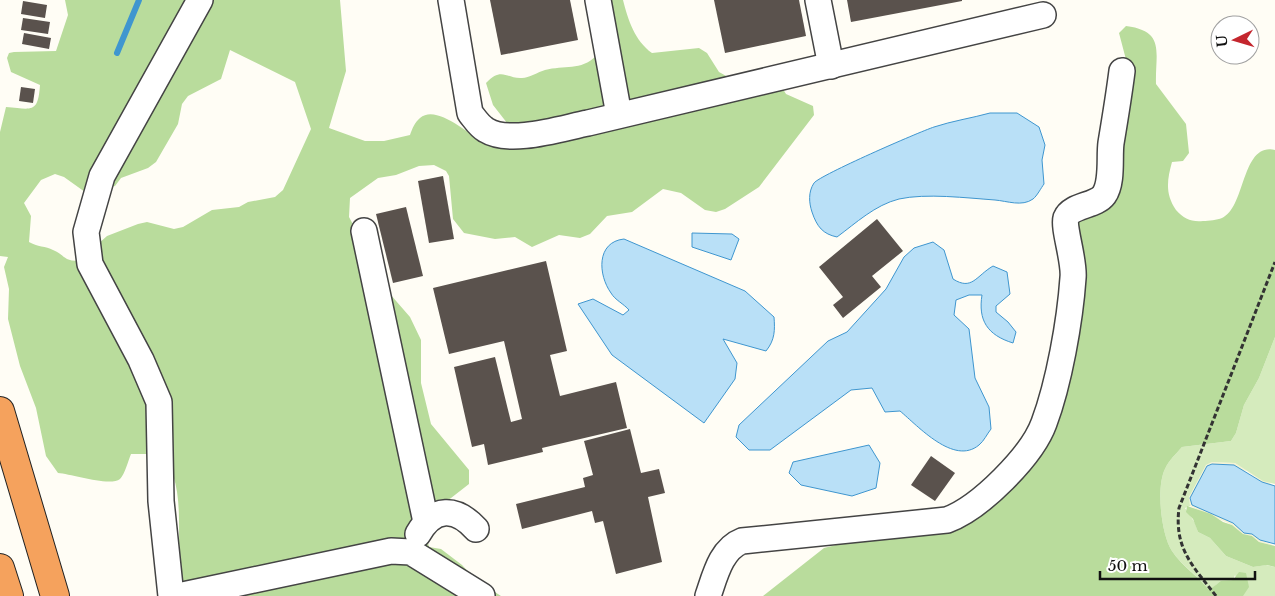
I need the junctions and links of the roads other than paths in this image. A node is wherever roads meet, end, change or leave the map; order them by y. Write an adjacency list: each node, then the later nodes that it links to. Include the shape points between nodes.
1 (200, 0): 17 (street, via 102,176 86,232 90,264 141,360 159,402 161,501)
2 (451, 0): 8 (street, via 470,113 487,131 522,136)
3 (598, 0): 8 (street)
4 (818, 0): 6 (street)
5 (1047, 5): 6 (street)
6 (831, 66): 8 (street)
7 (1122, 71): 20 (street, via 1108,186 1096,202 1066,217 1074,261 1066,337 1044,424 1024,454 991,492 963,514 947,520 817,532 733,544 726,552)
8 (620, 115)
9 (364, 231): 11 (street)
10 (0, 411): 16 (highway)
11 (426, 522): 12 (street, via 441,513 455,513 466,518); 13 (street, via 418,532)
12 (476, 529)
13 (411, 552): 18 (street, via 391,551); 19 (street)
14 (0, 568): 15 (highway)
15 (9, 596)
16 (55, 596)
17 (171, 596)
18 (178, 596)
19 (482, 596)
20 (708, 596)

